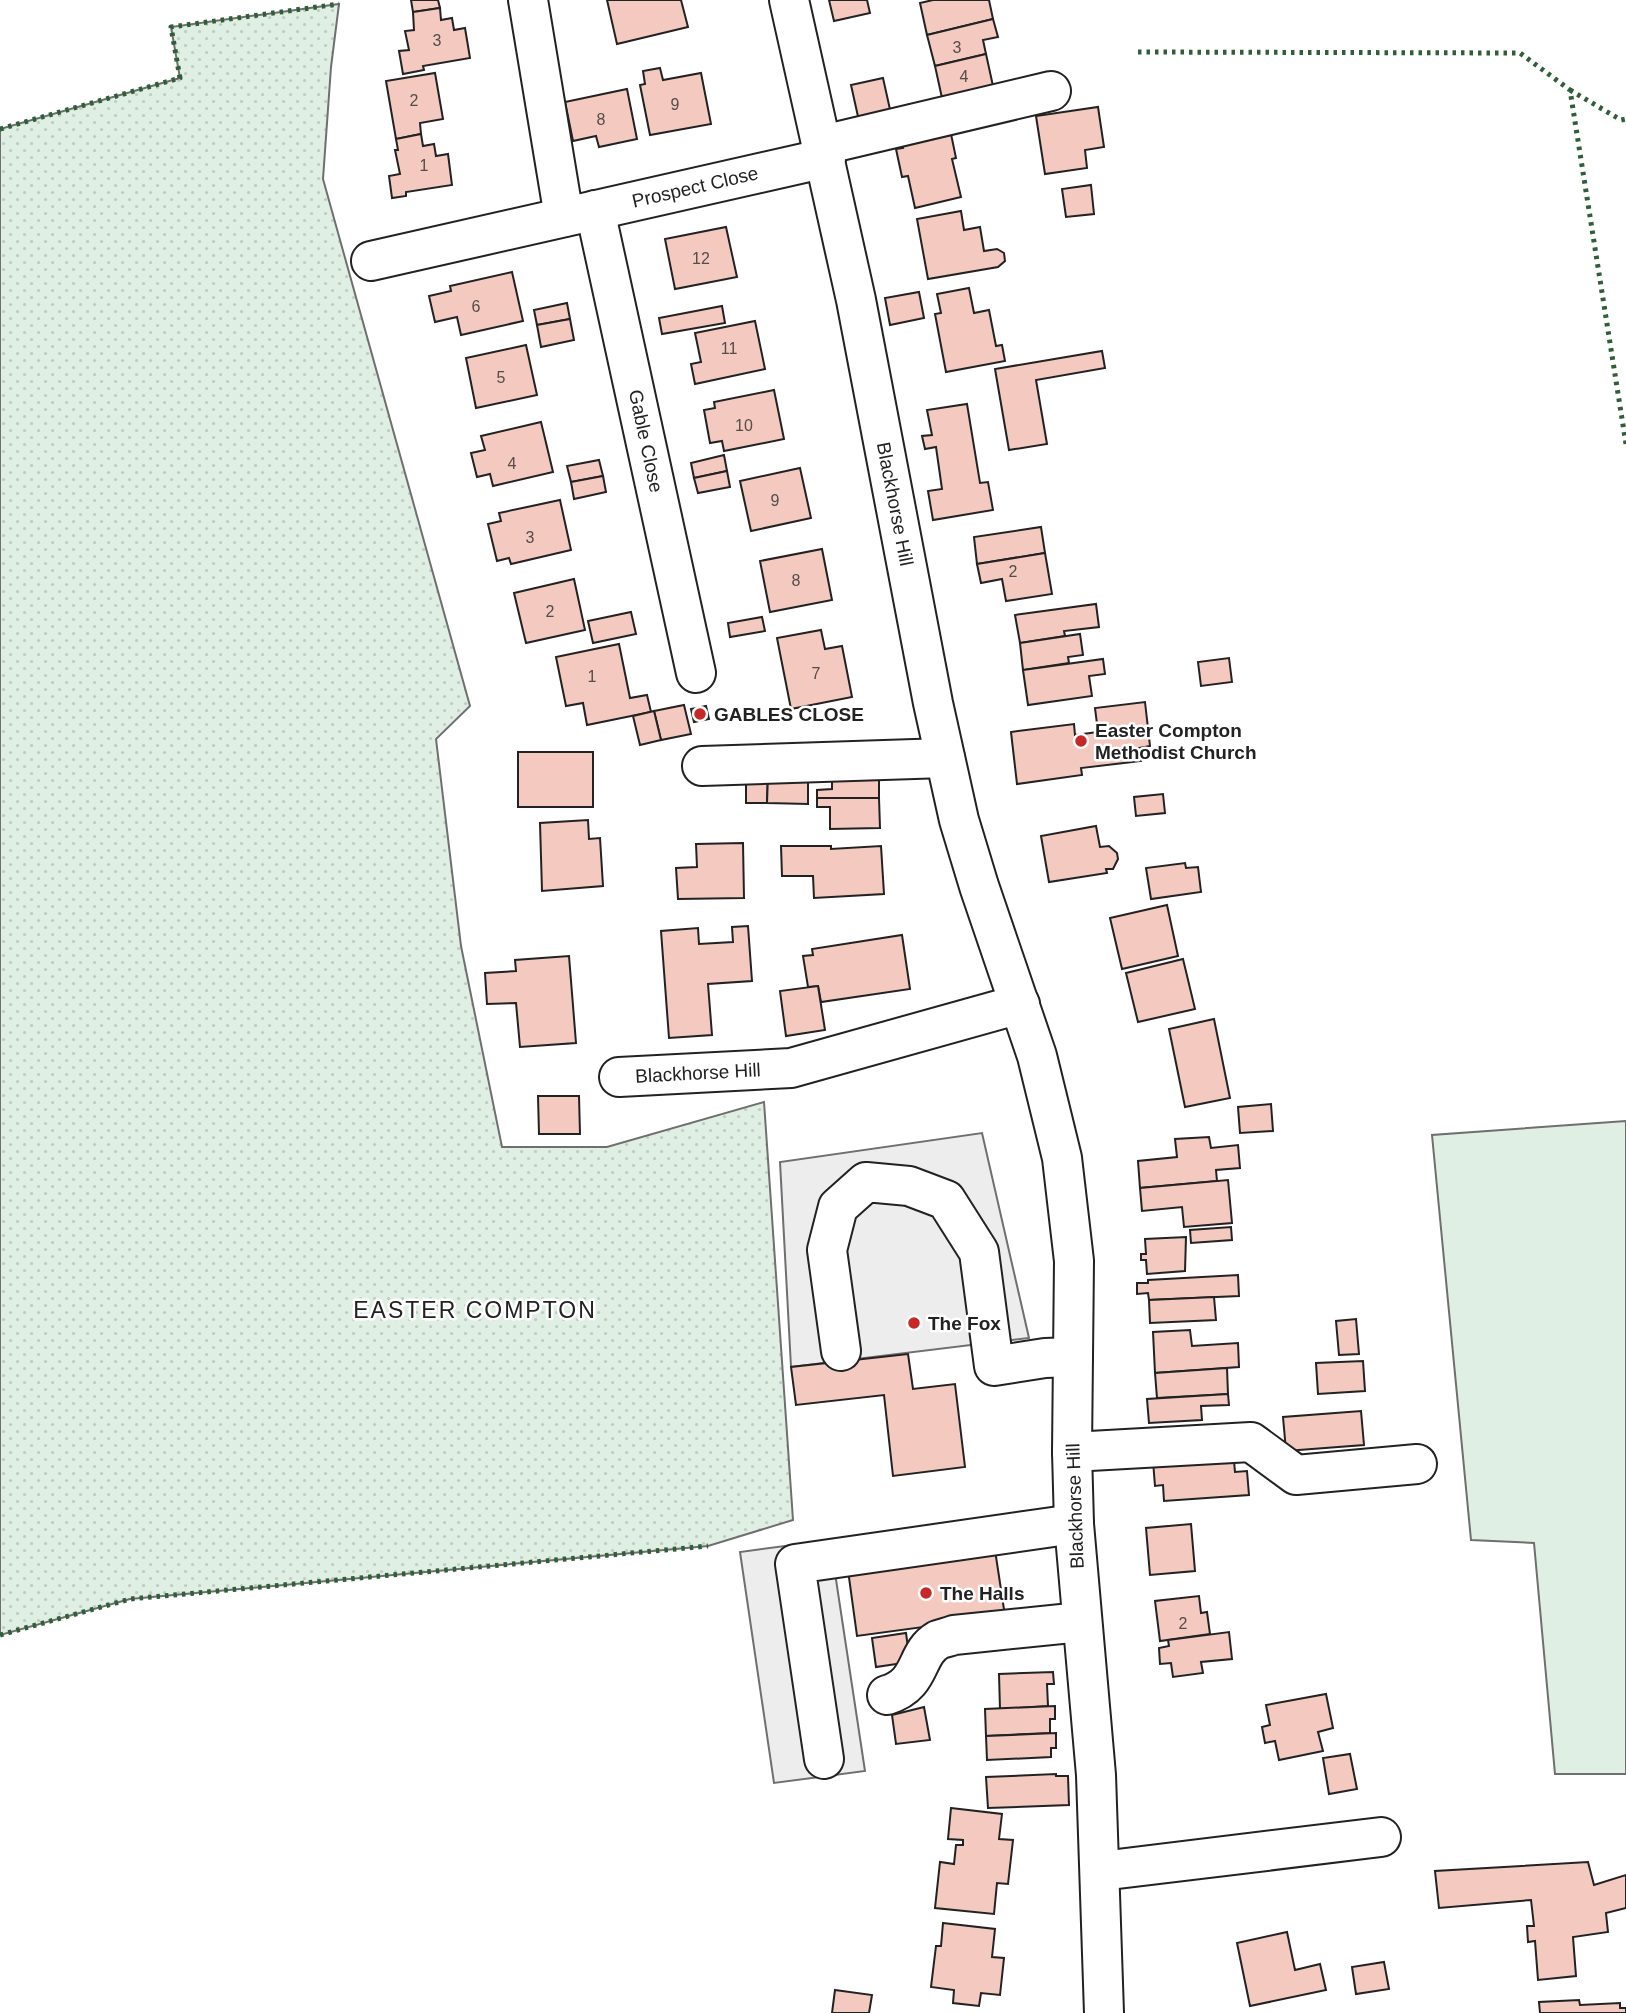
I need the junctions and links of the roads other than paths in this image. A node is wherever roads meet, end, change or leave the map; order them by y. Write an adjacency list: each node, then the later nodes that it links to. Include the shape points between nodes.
1 (528, 0): 5 (main road)
2 (789, 0): 4 (main road, Blackhorse Hill)
3 (1051, 91): 4 (main road, Prospect Close)
4 (824, 151): 5 (main road, Prospect Close); 8 (main road, Blackhorse Hill)
5 (580, 213): 6 (main road, Prospect Close); 7 (main road, Gable Close)
6 (371, 261)
7 (696, 673)
8 (945, 758): 9 (main road); 10 (main road, Blackhorse Hill, via 979,886)
9 (702, 766)
10 (1020, 1003): 11 (main road, Blackhorse Hill, via 791,1068); 13 (main road, Blackhorse Hill, via 1062,1158 1074,1261)
11 (620, 1077)
12 (841, 1351): 13 (main road, via 827,1250 838,1207 866,1182 909,1186 946,1200 979,1252 994,1366)
13 (1073, 1357): 14 (main road, Blackhorse Hill)
14 (1072, 1452): 15 (main road, via 1251,1442 1296,1475); 16 (main road, Blackhorse Hill)
15 (1418, 1464)
16 (1074, 1524): 17 (main road, Blackhorse Hill); 19 (main road, via 795,1564)
17 (1081, 1622): 18 (main road, via 954,1635 937,1641 901,1691); 21 (main road, Blackhorse Hill)
18 (887, 1695)
19 (824, 1759)
20 (1381, 1836): 21 (main road)
21 (1101, 1871): 22 (main road, Blackhorse Hill)
22 (1104, 2013)

